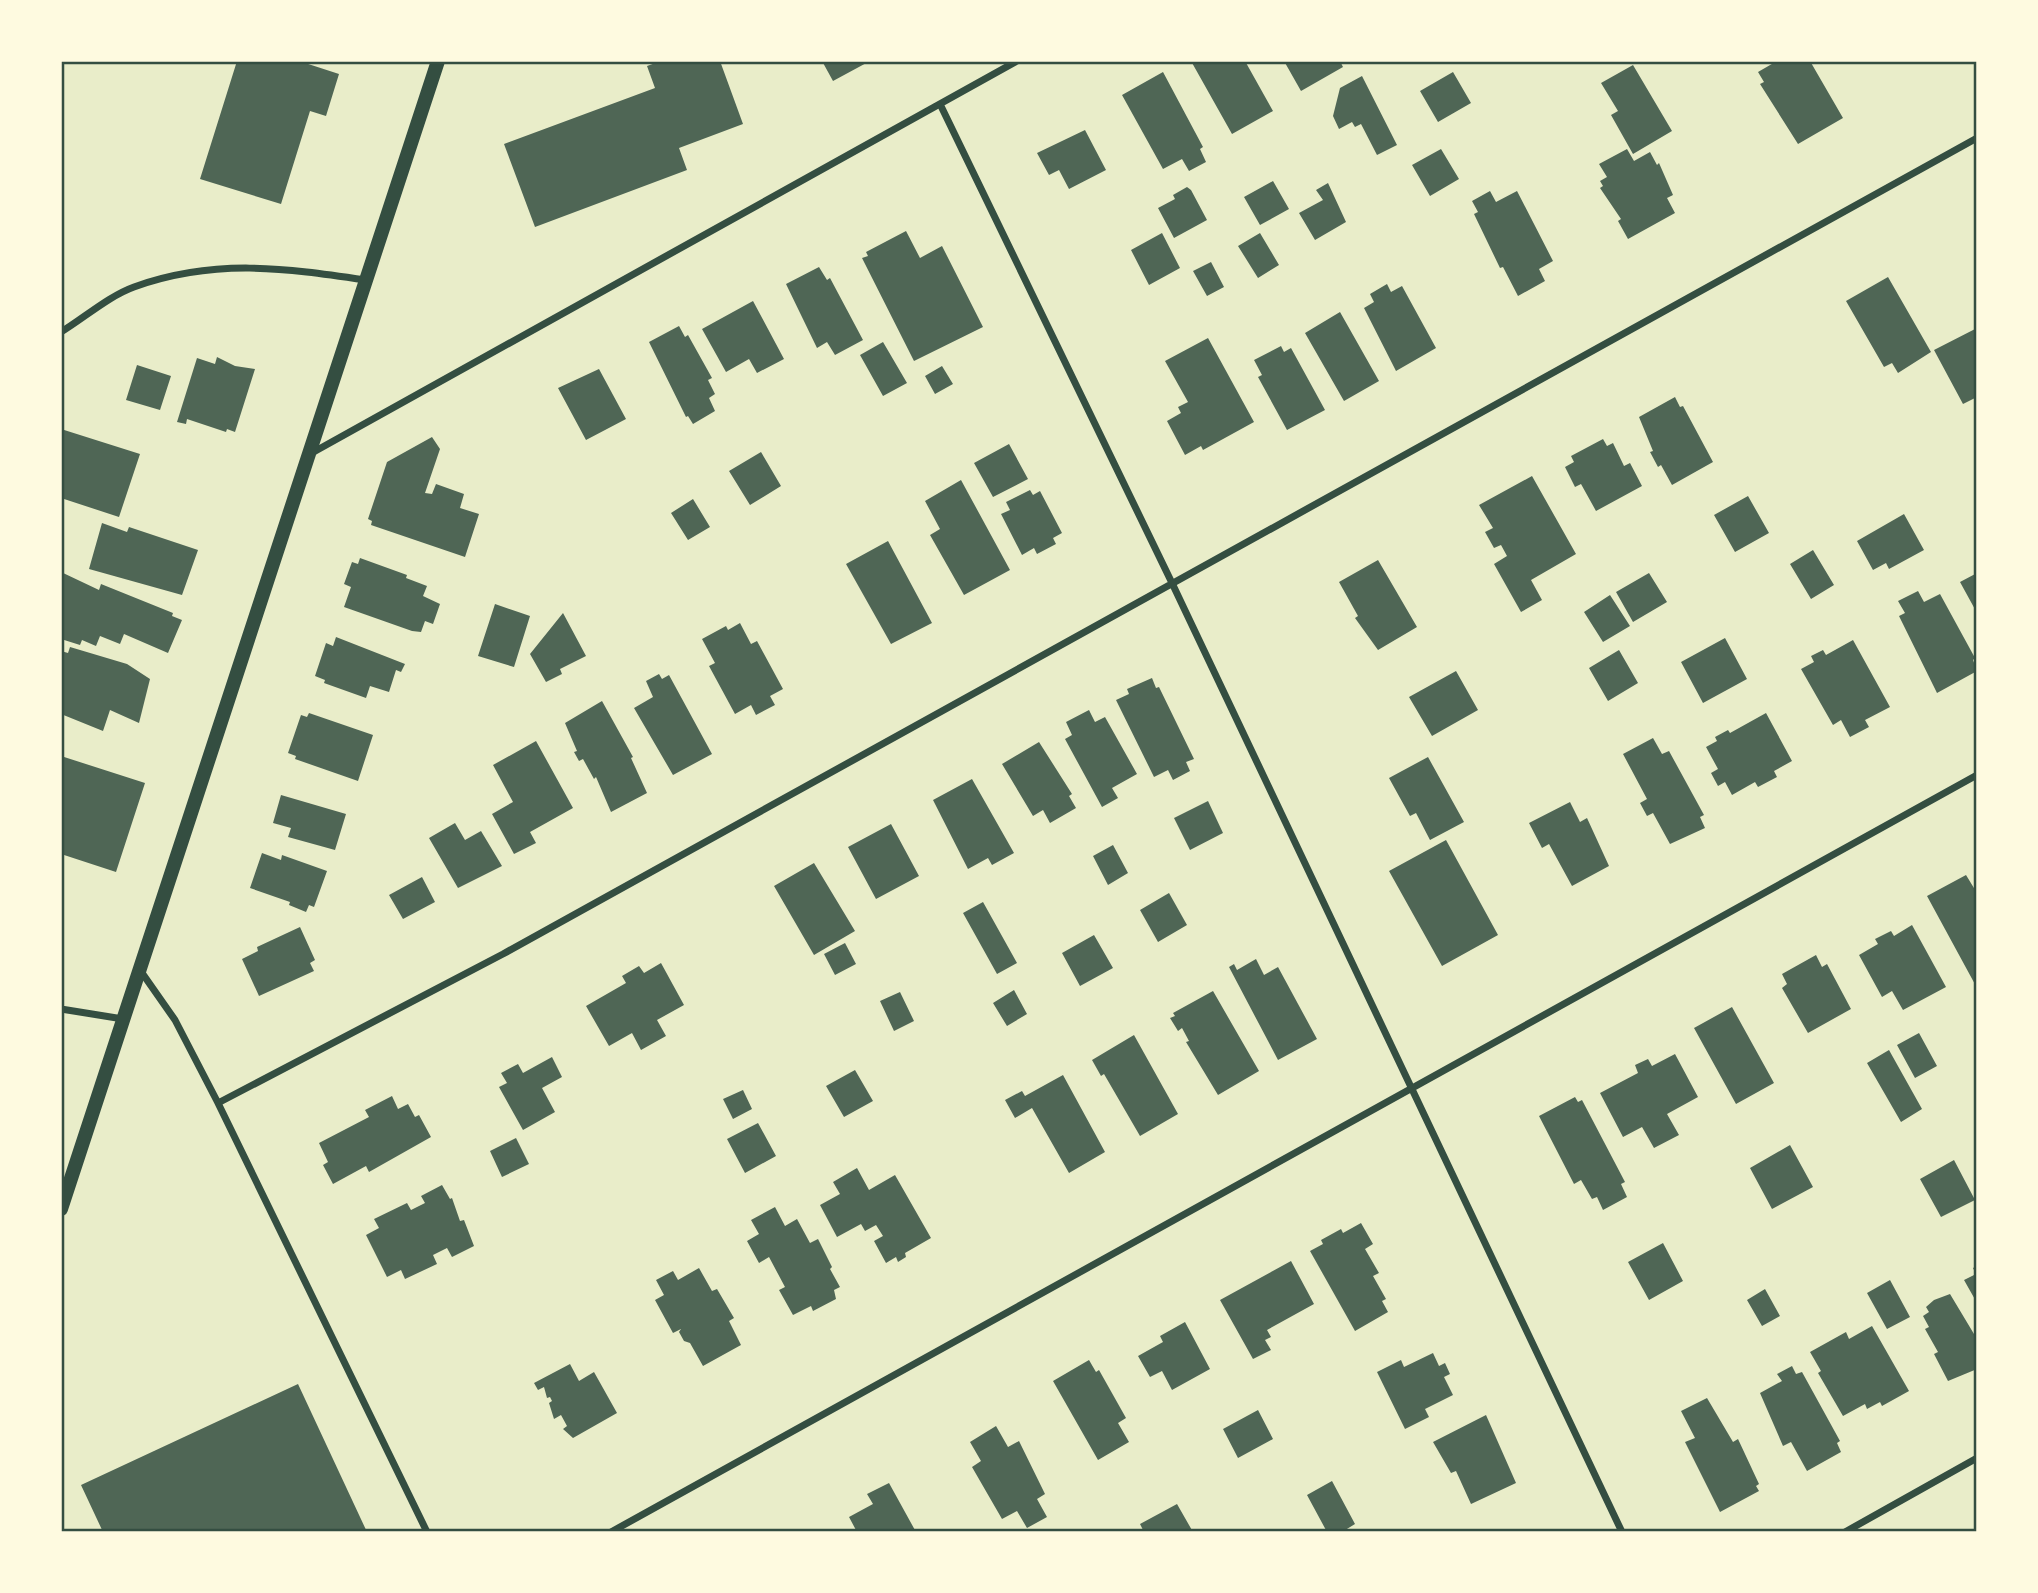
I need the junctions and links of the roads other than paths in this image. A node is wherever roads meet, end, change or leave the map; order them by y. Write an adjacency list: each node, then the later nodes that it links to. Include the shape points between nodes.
1 (438, 61): 5 (main road)
2 (1017, 61): 3 (street)
3 (940, 104): 7 (street); 8 (street)
4 (1977, 138): 8 (street)
5 (367, 280): 6 (street, via 277,267 200,270 132,288); 7 (main road)
6 (61, 332)
7 (309, 455): 10 (main road)
8 (1172, 583): 13 (street); 14 (street, via 503,954)
9 (1977, 775): 13 (street)
10 (140, 970): 12 (main road); 14 (street, via 175,1020)
11 (61, 1009): 12 (street)
12 (124, 1019): 15 (main road)
13 (1412, 1089): 18 (street); 19 (street)
14 (218, 1103): 17 (street)
15 (61, 1209)
16 (1977, 1458): 20 (street)
17 (427, 1532)
18 (611, 1532)
19 (1622, 1532)
20 (1845, 1532)

